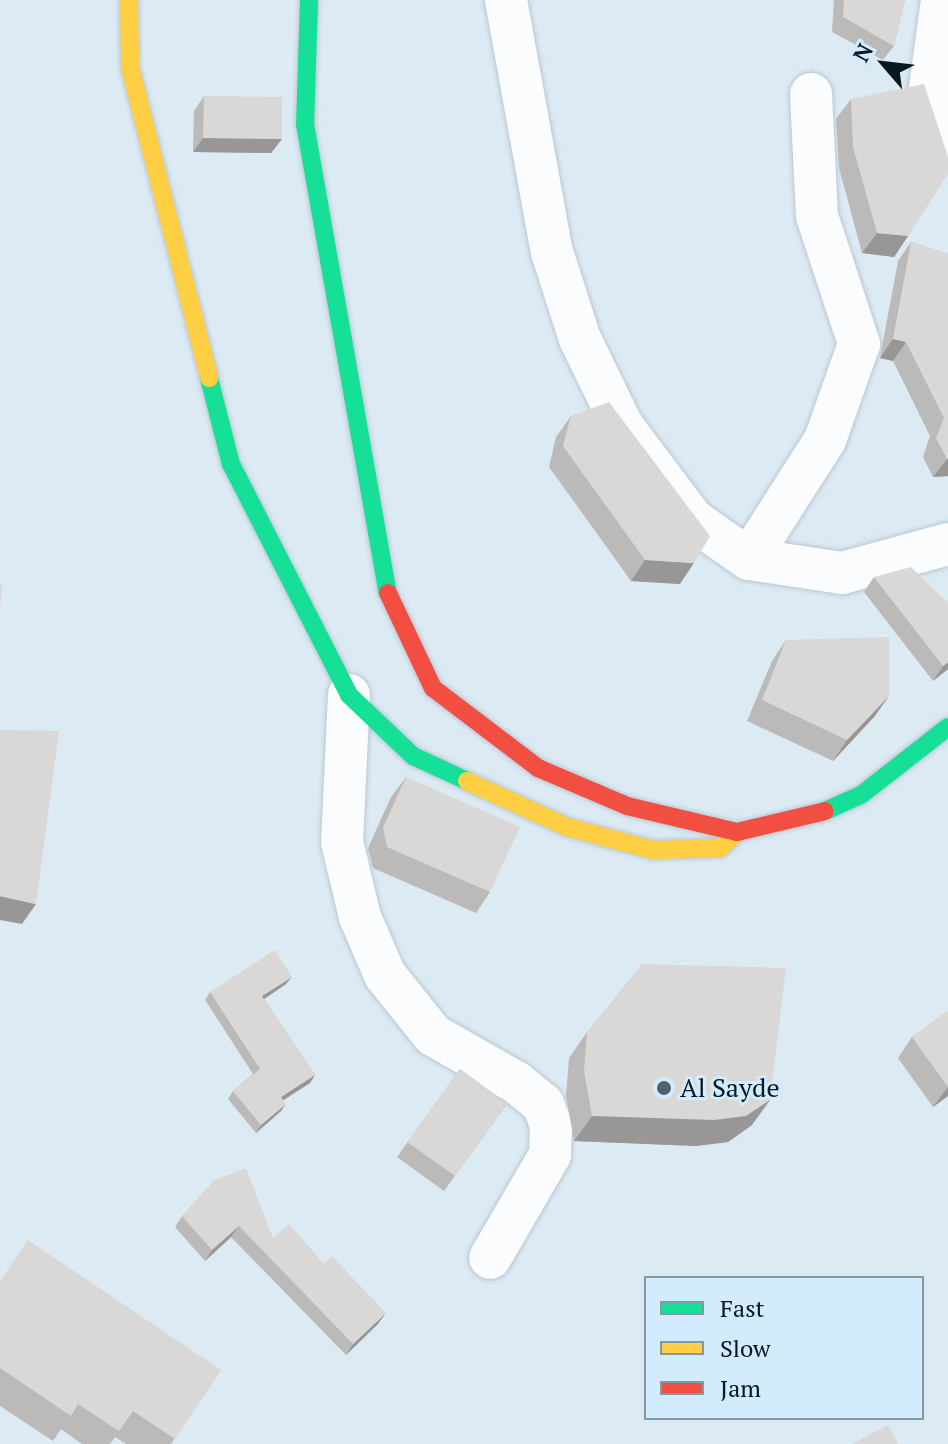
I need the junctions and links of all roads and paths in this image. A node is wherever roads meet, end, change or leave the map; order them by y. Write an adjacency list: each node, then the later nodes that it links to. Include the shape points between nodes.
1 (129, 0): 9 (main road, via 130,67 231,464)
2 (309, 0): 11 (main road, via 307,139 377,560 399,626 433,688 538,768 627,806)
3 (506, 0): 8 (street, via 552,252 580,339 623,427 693,520)
4 (942, 0): 6 (street, via 930,88)
5 (811, 94): 8 (street, via 817,216 859,344 825,440)
6 (948, 150)
7 (948, 544): 8 (street, via 842,573)
8 (749, 559)
9 (349, 695): 11 (main road, via 413,756 567,827 653,850 720,848); 12 (street, via 342,842 360,917 385,975 433,1035 517,1083 543,1104 551,1125 550,1155)
10 (948, 727): 11 (main road, via 861,795 813,817)
11 (737, 832)
12 (490, 1258)

